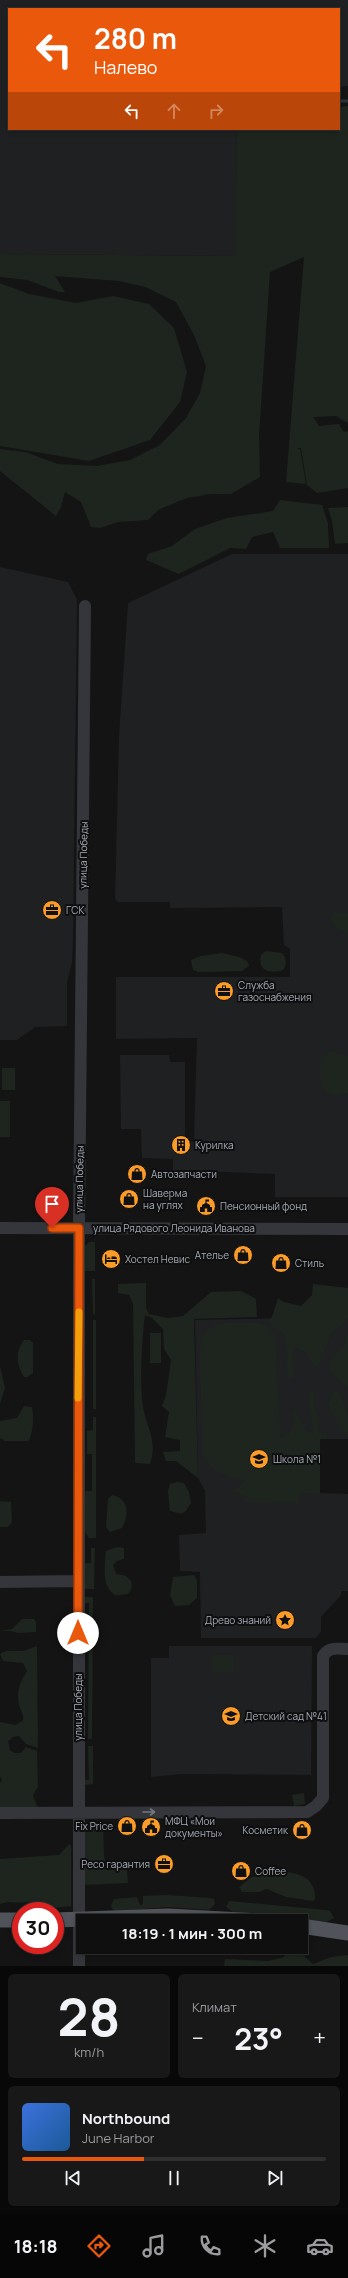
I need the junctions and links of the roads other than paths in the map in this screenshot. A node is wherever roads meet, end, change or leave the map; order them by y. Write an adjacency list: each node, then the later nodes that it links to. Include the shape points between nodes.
1 (85, 606): 3 (street, улица Победы)
2 (0, 1228): 3 (street, улица Рядового Леонида Иванова)
3 (79, 1228): 4 (street, улица Рядового Леонида Иванова); 5 (street, улица Победы)
4 (348, 1229)
5 (78, 1581): 6 (street); 9 (street, улица Победы)
6 (0, 1582)
7 (348, 1649): 9 (street, one-way to 7, via 306,1812 316,1806 323,1798 323,1656 332,1648)
8 (0, 1813): 9 (street)
9 (78, 1813): 10 (street, улица Победы)
10 (78, 1914)
11 (0, 1920): 12 (main road)
12 (12, 1920)
13 (64, 1920): 14 (main road)
14 (76, 1920)
15 (308, 1927): 16 (main road)
16 (348, 1933)
17 (79, 1954): 18 (street, улица Победы)
18 (79, 1966)

